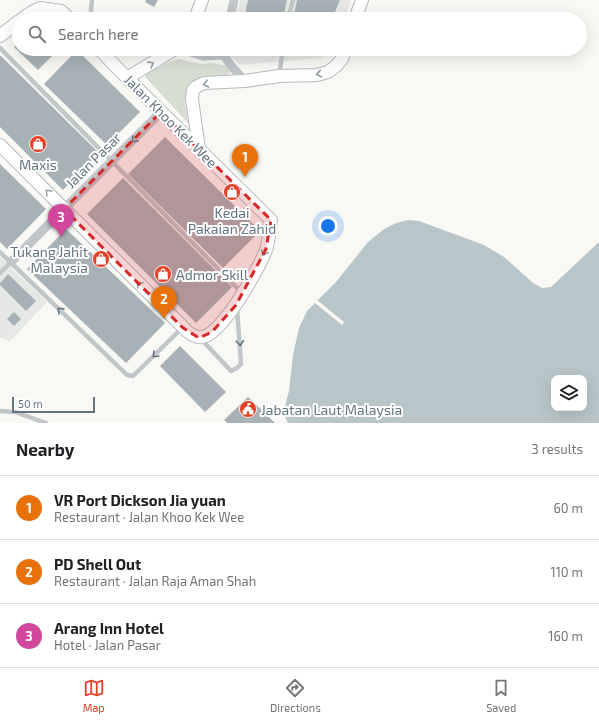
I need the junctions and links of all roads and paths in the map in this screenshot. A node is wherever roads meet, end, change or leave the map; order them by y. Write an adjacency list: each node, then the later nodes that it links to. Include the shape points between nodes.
1 (92, 0): 8 (lane)
2 (202, 0): 9 (street)
3 (234, 0): 10 (street)
4 (293, 0): 11 (lane)
5 (362, 0): 12 (street)
6 (32, 12): 7 (street, via 40,8)
7 (63, 12)
8 (91, 12)
9 (198, 12)
10 (231, 12)
11 (290, 12)
12 (358, 12)
13 (12, 26): 14 (street)
14 (2, 32)
15 (0, 48): 27 (lane)
16 (107, 56): 22 (street, Jalan Khoo Kek Wee)
17 (163, 56): 22 (street, one-way to 17)
18 (226, 56): 23 (street, via 231,66)
19 (282, 56): 21 (lane)
20 (343, 56): 21 (street, one-way to 21, via 328,72 317,75)
21 (279, 76): 23 (street)
22 (127, 78): 24 (street, Jalan Khoo Kek Wee)
23 (245, 81): 26 (street, one-way to 26, via 204,84 193,90)
24 (161, 112): 26 (street, Jalan Khoo Kek Wee); 27 (street, Jalan Pasar, one-way to 27)
25 (0, 145): 28 (street, one-way to 25)
26 (199, 149): 32 (street, Jalan Khoo Kek Wee, one-way to 32, via 271,220 266,248)
27 (112, 162): 28 (street, Jalan Pasar); 32 (lane)
28 (64, 209): 30 (street, Jalan Pasar); 34 (street, one-way to 28)
29 (0, 252): 30 (lane)
30 (11, 262): 31 (lane); 34 (lane, one-way to 30, via 133,376 127,375)
31 (0, 273)
32 (242, 293): 33 (street, Jalan Khoo Kek Wee)
33 (236, 305): 35 (street, Jalan Khoo Kek Wee, via 212,332); 35 (lane, one-way to 35, via 241,364 237,368 230,371)
34 (182, 327): 35 (street)
35 (200, 338)
36 (0, 411): 37 (lane, via 14,412)
37 (46, 423)

